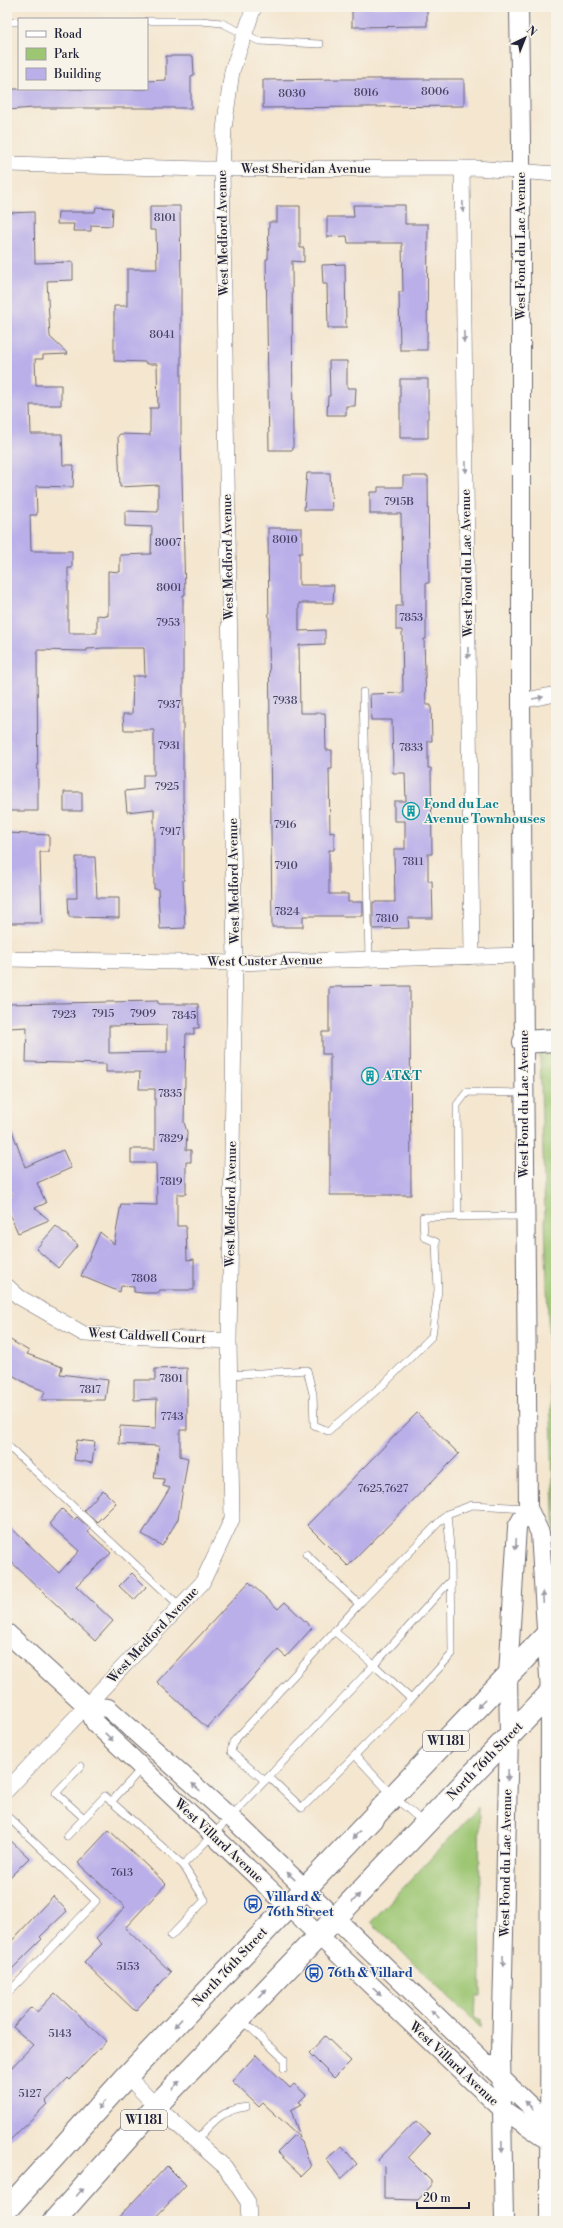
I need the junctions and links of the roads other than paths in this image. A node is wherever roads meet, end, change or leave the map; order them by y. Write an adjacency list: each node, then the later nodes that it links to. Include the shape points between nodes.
1 (254, 7): 6 (street, West Medford Avenue)
2 (519, 7): 11 (street, West Fond du Lac Avenue)
3 (148, 21): 6 (lane, via 222,23)
4 (7, 22): 5 (lane)
5 (18, 22)
6 (244, 35): 7 (lane, via 259,41); 10 (street, West Medford Avenue, via 232,71 224,129)
7 (320, 44)
8 (7, 164): 10 (street, West Sheridan Avenue)
9 (462, 168): 10 (street, West Sheridan Avenue); 11 (street, West Sheridan Avenue); 17 (street, West Fond du Lac Avenue, one-way to 17)
10 (222, 169): 20 (street, West Medford Avenue)
11 (520, 172): 12 (street, West Sheridan Avenue); 15 (street, West Fond du Lac Avenue)
12 (556, 174)
13 (363, 692): 19 (lane)
14 (556, 694): 15 (street, one-way to 14)
15 (521, 701): 16 (street, West Fond du Lac Avenue)
16 (523, 955): 17 (street, West Custer Avenue); 22 (street, West Fond du Lac Avenue)
17 (472, 957): 19 (street, West Custer Avenue)
18 (7, 959): 20 (street, West Custer Avenue)
19 (369, 959): 20 (street, West Custer Avenue)
20 (235, 963): 27 (street, West Medford Avenue)
21 (556, 1040): 22 (main road)
22 (524, 1042): 23 (street, West Fond du Lac Avenue)
23 (524, 1093): 24 (lane, via 467,1092 457,1105); 25 (street, West Fond du Lac Avenue)
24 (458, 1216): 25 (lane); 28 (lane, via 423,1216 424,1237 436,1242 438,1290 432,1336 384,1384 328,1431 314,1425 313,1394 307,1370)
25 (525, 1216): 30 (street, West Fond du Lac Avenue)
26 (7, 1286): 27 (street, West Caldwell Court, via 19,1297 84,1334)
27 (229, 1340): 28 (street, West Medford Avenue)
28 (230, 1375): 35 (street, West Medford Avenue, via 232,1520 202,1583)
29 (7, 1445): 35 (lane)
30 (528, 1508): 31 (lane, via 472,1505); 37 (street, West Fond du Lac Avenue, one-way to 30, via 540,1534); 40 (street, West Fond du Lac Avenue, one-way to 40, via 517,1527)
31 (447, 1514): 33 (lane); 34 (lane)
32 (306, 1554): 34 (lane)
33 (451, 1580): 39 (lane); 42 (lane, via 452,1654)
34 (359, 1604): 36 (lane)
35 (180, 1606): 43 (street, West Medford Avenue)
36 (334, 1631): 39 (lane); 49 (lane, via 232,1742 231,1752)
37 (551, 1631): 40 (main road, North 76th Street / WI 181); 41 (street, West Fond du Lac Avenue)
38 (7, 1632): 43 (street, West Villard Avenue)
39 (374, 1665): 42 (lane); 49 (lane)
40 (508, 1675): 44 (street, West Fond du Lac Avenue); 51 (main road, North 76th Street / WI 181, one-way to 51)
41 (553, 1690): 44 (main road, North 76th Street / WI 181); 45 (street, West Fond du Lac Avenue)
42 (411, 1699): 46 (lane)
43 (87, 1706): 48 (street, West Villard Avenue, one-way to 48, via 95,1723); 50 (street, West Medford Avenue); 55 (street, West Villard Avenue, one-way to 43, via 108,1708)
44 (509, 1736): 56 (main road, North 76th Street / WI 181); 69 (street, West Fond du Lac Avenue, one-way to 69)
45 (553, 1739): 70 (street, West Fond du Lac Avenue)
46 (355, 1755): 49 (lane, via 302,1808); 51 (lane)
47 (81, 1766): 54 (lane, via 56,1793)
48 (142, 1768): 52 (lane); 57 (street, West Villard Avenue)
49 (267, 1779): 55 (lane)
50 (7, 1790)
51 (393, 1796): 56 (lane); 60 (main road, North 76th Street / WI 181, one-way to 60)
52 (111, 1802): 54 (lane, via 105,1796); 59 (lane)
53 (7, 1816): 65 (lane, via 96,1902)
54 (84, 1818): 58 (lane)
55 (231, 1818): 57 (lane); 60 (street, West Villard Avenue, one-way to 55)
56 (424, 1824): 62 (main road, North 76th Street / WI 181, one-way to 56)
57 (212, 1835): 59 (lane); 61 (street, West Villard Avenue)
58 (68, 1836)
59 (183, 1865): 63 (lane, via 205,1900)
60 (305, 1889): 61 (main road, North 76th Street / WI 181); 62 (street, West Villard Avenue)
61 (288, 1907): 64 (street, West Villard Avenue); 68 (main road, North 76th Street / WI 181, one-way to 68)
62 (336, 1919): 64 (main road, North 76th Street / WI 181); 69 (street, West Villard Avenue, one-way to 62)
63 (171, 1936)
64 (319, 1936): 66 (main road, North 76th Street / WI 181, one-way to 64); 73 (street, West Villard Avenue, one-way to 73)
65 (7, 1994)
66 (239, 2018): 67 (lane, via 284,2059); 71 (main road, North 76th Street / WI 181, one-way to 66)
67 (284, 2068)
68 (127, 2076): 71 (street); 76 (main road, North 76th Street / WI 181, one-way to 76)
69 (501, 2078): 73 (street, West Fond du Lac Avenue); 74 (street, West Villard Avenue, one-way to 69)
70 (552, 2090): 74 (street, West Fond du Lac Avenue)
71 (156, 2106): 75 (street); 77 (main road, North 76th Street / WI 181, one-way to 71)
72 (246, 2107): 75 (lane, via 232,2109 215,2119)
73 (502, 2109): 74 (street, West Villard Avenue); 79 (street, West Fond du Lac Avenue, one-way to 79)
74 (553, 2136): 80 (street, West Fond du Lac Avenue)
75 (196, 2141): 78 (street, via 229,2173 248,2202)
76 (7, 2209)
77 (54, 2221)
78 (249, 2221)
79 (504, 2221)
80 (549, 2221)

